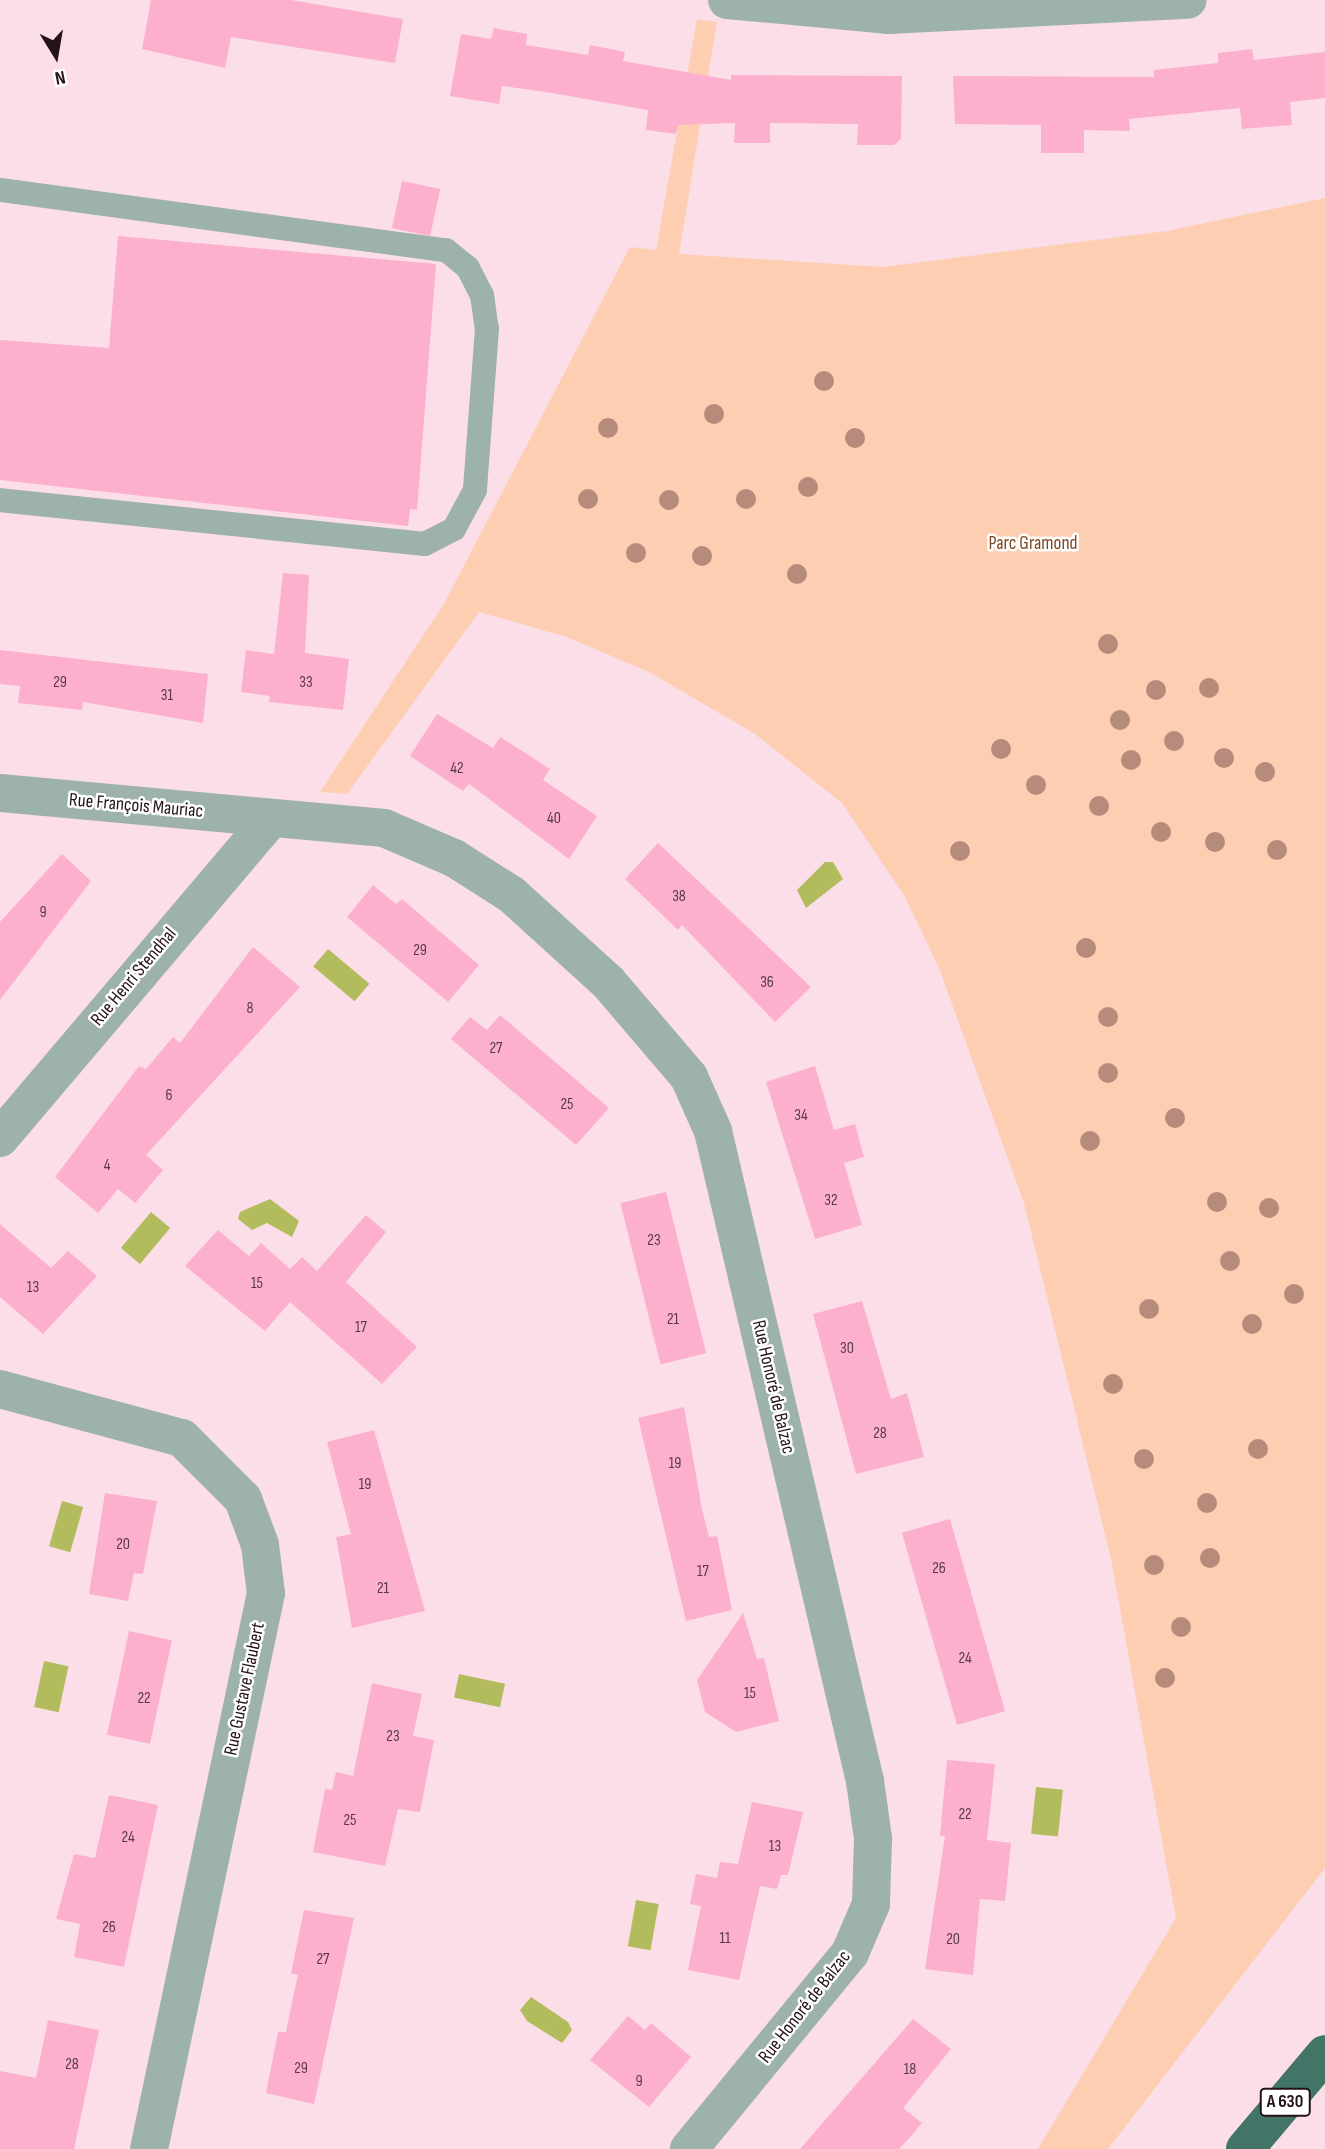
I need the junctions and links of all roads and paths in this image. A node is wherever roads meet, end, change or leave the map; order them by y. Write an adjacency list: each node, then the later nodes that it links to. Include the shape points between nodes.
1 (727, 0): 2 (street, via 888,15)
2 (1188, 0)
3 (0, 190): 4 (lane, via 446,250 468,268 482,295 487,329 475,490 454,529 425,544)
4 (0, 500)
5 (0, 793): 6 (street, Rue François Mauriac)
6 (271, 819): 7 (street, Rue Henri Stendhal); 11 (street, Rue Honoré de Balzac, via 384,828 454,858 512,895 617,992 689,1077 713,1131 865,1781 873,1839 871,1903 850,1953)
7 (0, 1138)
8 (0, 1389): 10 (street, Rue Gustave Flaubert, via 182,1438 243,1499 260,1545 265,1593)
9 (1325, 2054): 12 (highway, A 630)
10 (149, 2149)
11 (689, 2149)
12 (1245, 2149)

